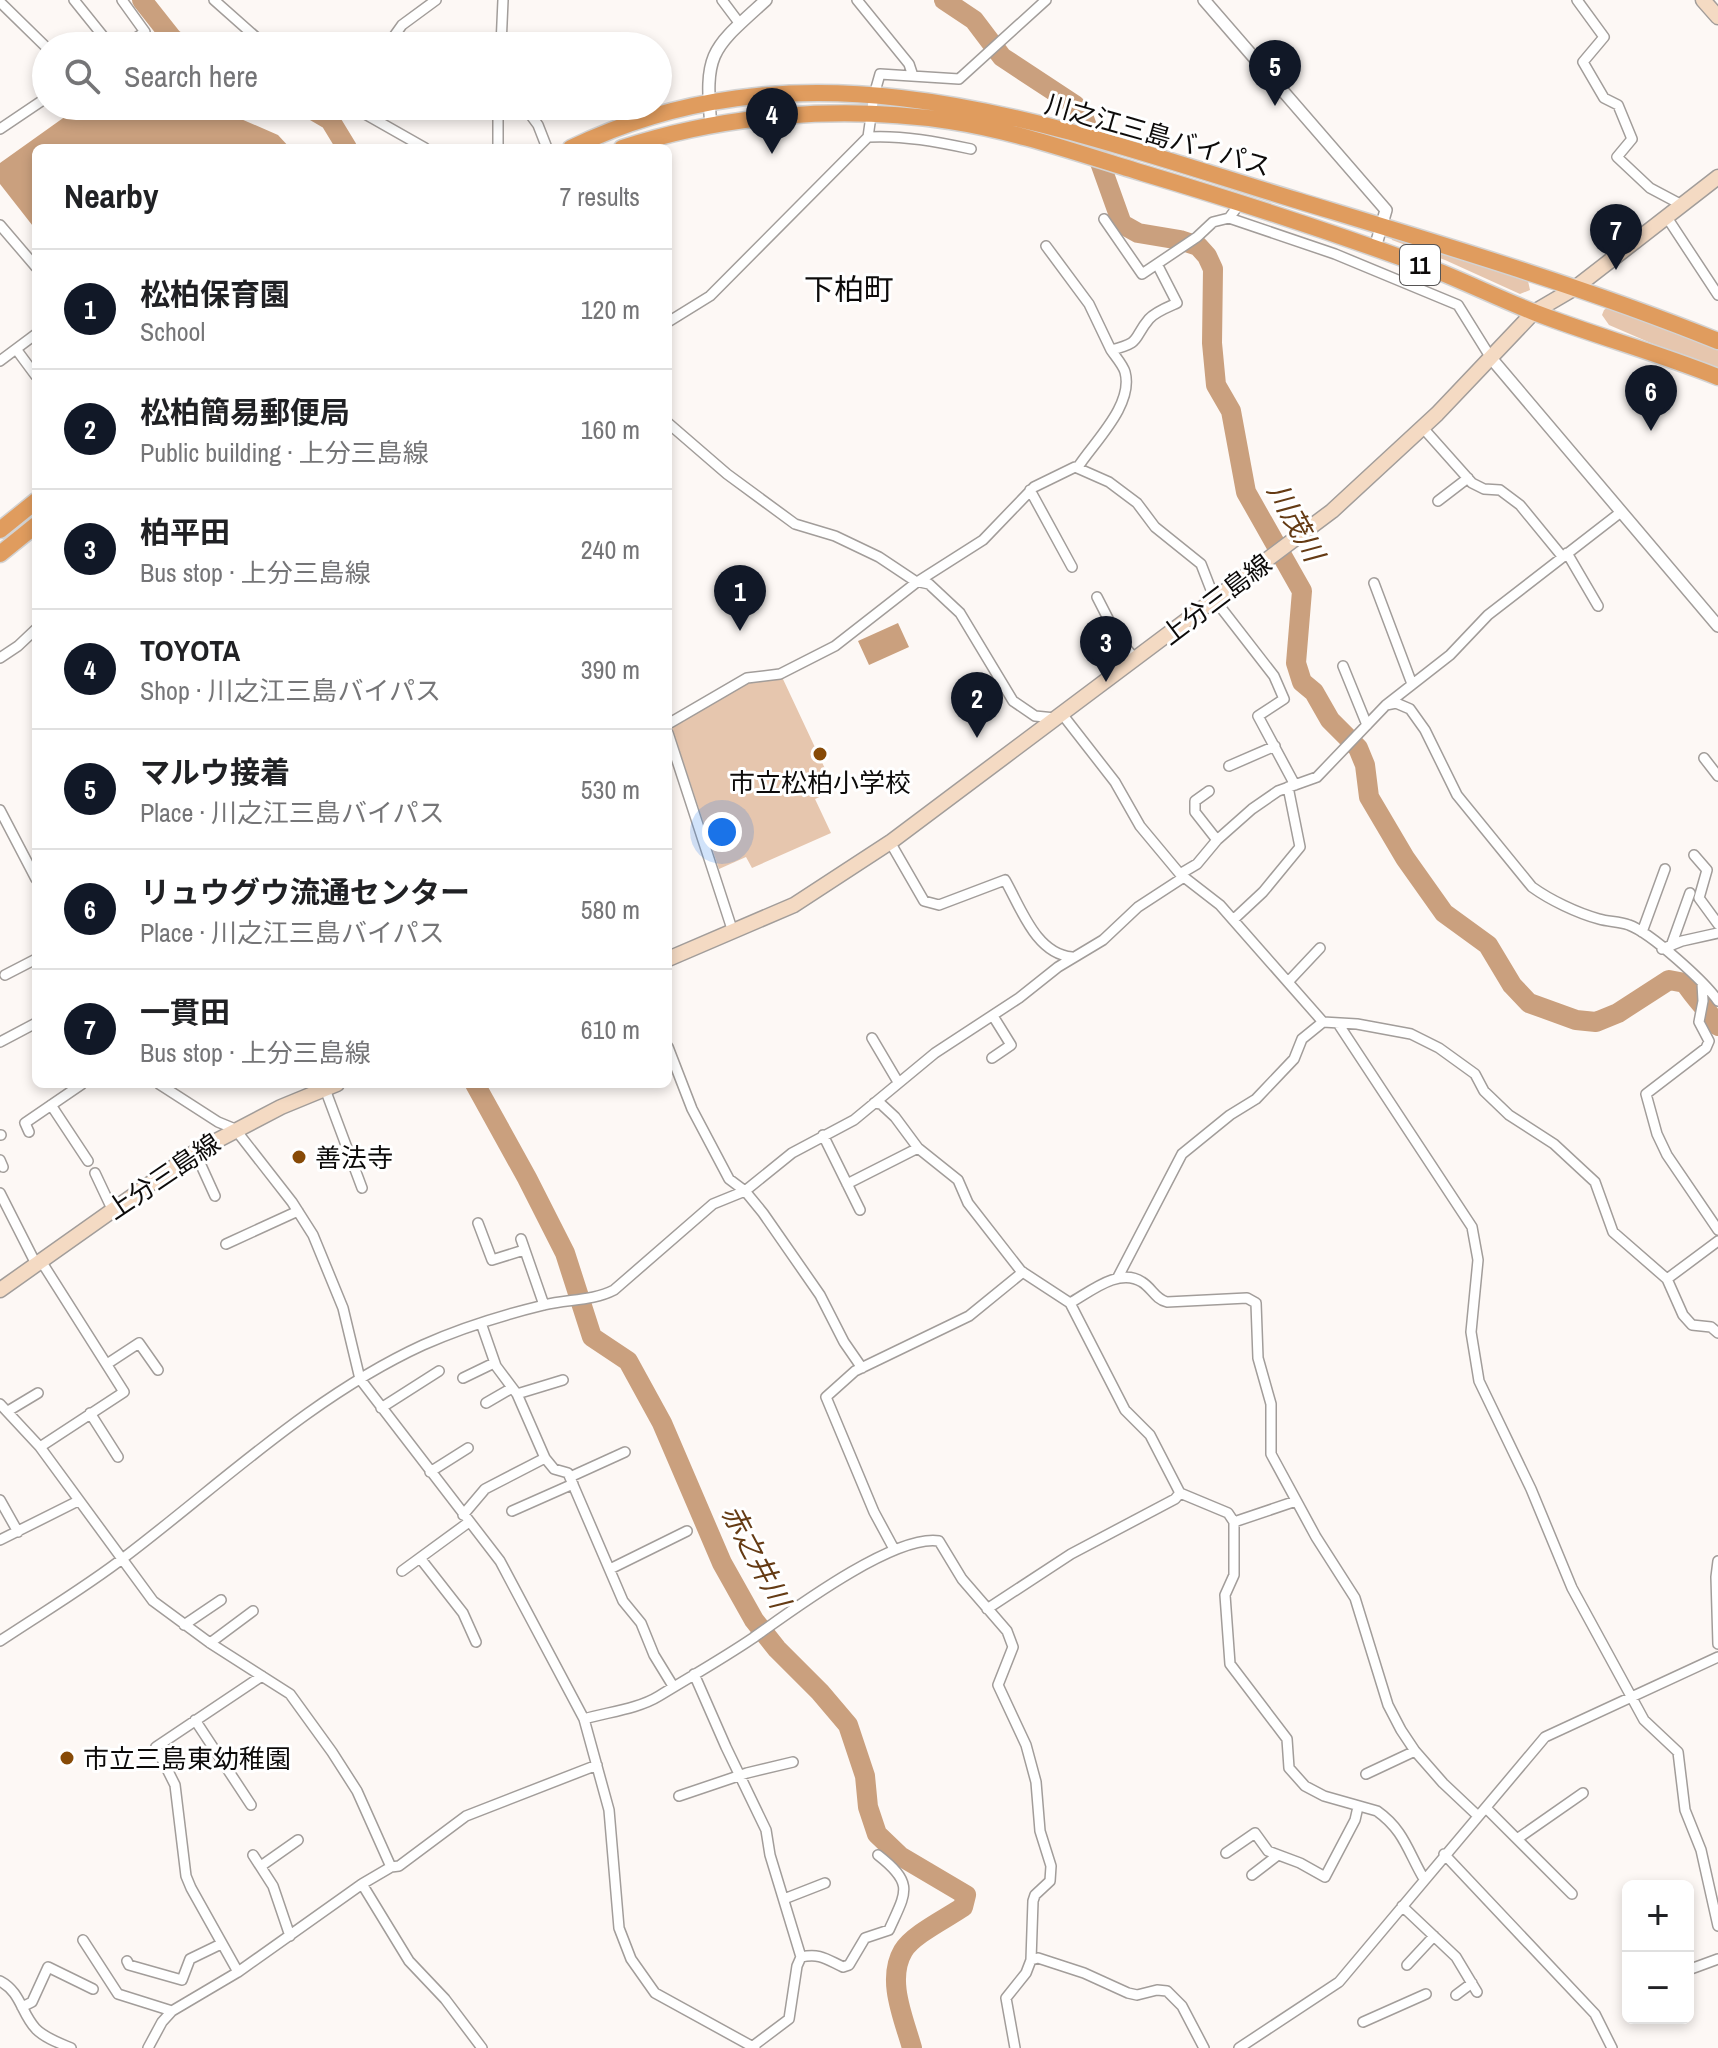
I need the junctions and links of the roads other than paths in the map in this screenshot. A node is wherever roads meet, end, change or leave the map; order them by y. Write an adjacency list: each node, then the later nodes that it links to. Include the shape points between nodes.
1 (76, 0): 16 (street)
2 (122, 0): 17 (street)
3 (214, 0): 18 (street)
4 (436, 0): 19 (street)
5 (503, 0): 20 (street)
6 (722, 0): 15 (street)
7 (766, 0): 15 (street)
8 (857, 0): 22 (street)
9 (1046, 0): 22 (street, via 959,79)
10 (1204, 0): 48 (street, via 1386,210)
11 (1577, 0): 43 (street, via 1604,37 1583,62 1604,98 1618,105 1632,139 1617,157 1650,188)
12 (1703, 0): 14 (main road)
13 (0, 2): 21 (street)
14 (1718, 17)
15 (740, 24): 24 (street, via 714,52 707,79)
16 (100, 32)
17 (145, 32)
18 (250, 32)
19 (397, 32)
20 (502, 32)
21 (32, 33)
22 (913, 76): 23 (street, via 880,74)
23 (874, 95): 24 (highway, 川之江三島バイパス / 11, via 803,93); 27 (street); 48 (highway, 川之江三島バイパス / 11, via 957,105 1072,133)
24 (709, 103): 26 (highway, 川之江三島バイパス / 11); 32 (street)
25 (32, 107): 33 (street)
26 (672, 114)
27 (872, 115): 32 (highway, 川之江三島バイパス / 11, via 788,116); 34 (street); 42 (highway, 川之江三島バイパス / 11, via 988,128)
28 (376, 120): 35 (street)
29 (498, 120): 36 (street)
30 (534, 120): 37 (street)
31 (650, 120): 38 (highway, 川之江三島バイパス / 11)
32 (711, 126): 39 (highway, 川之江三島バイパス / 11)
33 (0, 129)
34 (868, 137): 40 (street); 56 (street, via 710,296)
35 (418, 144)
36 (498, 144)
37 (545, 144)
38 (579, 144)
39 (635, 144)
40 (971, 149)
41 (1718, 177): 43 (main road, 上分三島線)
42 (1242, 202): 44 (street); 50 (highway, 川之江三島バイパス / 11)
43 (1682, 205): 46 (main road, 上分三島線)
44 (1229, 218): 52 (street, via 1213,222); 61 (street, via 1458,305)
45 (1104, 219): 52 (street, via 1142,274)
46 (1668, 219): 53 (main road, 上分三島線); 54 (street)
47 (0, 225): 51 (street)
48 (1381, 226): 50 (street); 53 (highway, 川之江三島バイパス / 11)
49 (1046, 246): 60 (street, via 1089,304)
50 (1375, 248): 55 (highway, 川之江三島バイパス / 11)
51 (32, 262)
52 (1157, 264): 60 (street, via 1177,303 1150,317 1132,343)
53 (1575, 288): 55 (main road, 上分三島線); 58 (highway, 川之江三島バイパス / 11)
54 (1718, 295)
55 (1534, 312): 61 (main road, 上分三島線); 64 (highway, 川之江三島バイパス / 11)
56 (672, 320)
57 (32, 337): 59 (street)
58 (1718, 341)
59 (16, 349): 62 (street); 63 (street)
60 (1111, 350): 67 (street, via 1125,372 1119,408)
61 (1491, 358): 66 (main road, 上分三島線); 72 (street)
62 (0, 361)
63 (32, 371)
64 (1718, 377)
65 (672, 426): 78 (street, via 795,524 835,536)
66 (1423, 428): 68 (street); 81 (main road, 上分三島線, via 1332,511)
67 (1078, 467): 69 (street); 81 (street, via 1137,503 1155,527 1201,564)
68 (1468, 478): 70 (street); 76 (street, via 1484,489 1500,490 1520,505)
69 (1030, 490): 77 (street); 78 (street, via 983,540)
70 (1438, 501)
71 (32, 504): 74 (highway)
72 (1621, 512): 76 (street); 83 (street)
73 (32, 528): 75 (highway)
74 (0, 530)
75 (0, 554)
76 (1564, 554): 82 (street); 88 (street)
77 (1072, 567)
78 (917, 582): 90 (street, via 929,584 960,613 1013,701 1035,716); 91 (street, via 835,646 780,674 747,678)
79 (1374, 583): 88 (street)
80 (1097, 597): 86 (street)
81 (1215, 600): 86 (main road, 上分三島線); 94 (street, via 1282,691 1284,699 1258,716)
82 (1598, 606)
83 (1718, 626)
84 (32, 632): 85 (street)
85 (0, 658)
86 (1135, 659): 90 (main road, 上分三島線)
87 (1343, 666): 92 (street)
88 (1412, 684): 89 (street)
89 (1386, 705): 92 (street); 113 (street, via 1410,709 1457,795 1532,887 1598,919)
90 (1058, 716): 102 (main road, 上分三島線); 108 (street, via 1115,782 1140,826)
91 (672, 722)
92 (1367, 725): 98 (street, via 1317,777)
93 (672, 745): 112 (street)
94 (1275, 746): 96 (street); 98 (street)
95 (1704, 758): 97 (street)
96 (1229, 766)
97 (1718, 776)
98 (1291, 786): 101 (street, via 1252,809); 110 (street, via 1300,847)
99 (1209, 791): 101 (street, via 1195,801 1195,812)
100 (0, 810): 105 (street)
101 (1217, 840): 108 (street)
102 (890, 842): 112 (main road, 上分三島線, via 794,905); 118 (street, via 924,901 939,905 1005,880 1041,942 1061,956)
103 (32, 852): 105 (street)
104 (1694, 855): 111 (street, via 1707,870 1699,898)
105 (25, 856): 107 (street)
106 (1665, 869): 113 (street)
107 (32, 871)
108 (1182, 876): 110 (street); 118 (street, via 1103,940)
109 (1690, 893): 116 (street)
110 (1233, 920): 121 (street)
111 (1718, 924)
112 (733, 932): 117 (main road, 上分三島線)
113 (1642, 932): 116 (street)
114 (1718, 933): 116 (street)
115 (1320, 948): 121 (street)
116 (1666, 948): 122 (street)
117 (672, 957)
118 (1073, 957): 124 (street)
119 (32, 961): 120 (street)
120 (5, 975)
121 (1288, 982): 125 (street)
122 (1702, 983): 123 (street); 155 (street, via 1699,1022 1709,1041 1706,1048 1646,1094 1667,1155)
123 (1718, 1001)
124 (993, 1016): 131 (street, via 1011,1045); 132 (street)
125 (1323, 1022): 127 (street); 162 (street, via 1302,1039 1294,1059 1256,1099 1182,1154)
126 (32, 1025): 129 (street)
127 (1339, 1025): 163 (street, via 1411,1034 1475,1074 1509,1115 1554,1144 1595,1182 1613,1232); 218 (street, via 1472,1227 1478,1260 1471,1332 1479,1381 1572,1588)
128 (872, 1038): 132 (street)
129 (0, 1042)
130 (672, 1057): 148 (street, via 729,1179)
131 (992, 1058)
132 (898, 1082): 137 (street)
133 (76, 1088): 138 (street)
134 (165, 1088): 139 (street)
135 (327, 1088): 139 (main road, 上分三島線)
136 (332, 1088): 147 (street)
137 (874, 1103): 141 (street); 142 (street, via 895,1117)
138 (51, 1105): 140 (street, via 25,1123); 144 (street)
139 (235, 1129): 143 (main road, 上分三島線); 153 (street)
140 (29, 1132)
141 (823, 1135): 146 (street); 148 (street)
142 (918, 1148): 146 (street); 161 (street, via 958,1180 968,1203)
143 (195, 1152): 150 (street); 151 (main road, 上分三島線)
144 (88, 1161)
145 (95, 1173): 151 (street)
146 (847, 1184): 152 (street)
147 (362, 1188)
148 (745, 1191): 166 (street, via 713,1204 614,1290); 171 (street, via 820,1295)
149 (0, 1193): 160 (street)
150 (215, 1196)
151 (112, 1209): 160 (main road, 上分三島線)
152 (860, 1210)
153 (298, 1211): 158 (street); 175 (street, via 343,1308)
154 (478, 1223): 159 (street, via 492,1260)
155 (1718, 1230)
156 (521, 1239): 159 (street)
157 (1718, 1241): 163 (street)
158 (226, 1244)
159 (524, 1250): 166 (street)
160 (38, 1262): 164 (main road, 上分三島線); 170 (street)
161 (1023, 1272): 165 (street); 171 (street, via 969,1316)
162 (1118, 1277): 165 (street); 193 (street, via 1138,1280 1167,1302 1247,1298 1256,1303 1258,1358 1271,1404 1270,1448)
163 (1667, 1279): 168 (street, via 1692,1325)
164 (0, 1290)
165 (1070, 1303): 190 (street, via 1125,1410 1150,1435)
166 (544, 1305): 167 (street)
167 (481, 1323): 169 (street); 175 (street)
168 (1718, 1333)
169 (494, 1363): 174 (street); 177 (street)
170 (107, 1364): 172 (street, via 139,1343); 182 (street, via 124,1392)
171 (862, 1368): 200 (street, via 826,1397)
172 (158, 1370)
173 (439, 1371): 181 (street)
174 (463, 1378)
175 (360, 1379): 181 (street); 201 (street, via 297,1420)
176 (563, 1380): 177 (street)
177 (514, 1391): 179 (street); 187 (street)
178 (38, 1393): 180 (street)
179 (486, 1403)
180 (4, 1408): 183 (street)
181 (381, 1408): 188 (street)
182 (90, 1413): 183 (street); 186 (street)
183 (40, 1447): 192 (street)
184 (468, 1448): 188 (street)
185 (625, 1452): 189 (street)
186 (118, 1457)
187 (545, 1458): 189 (street); 195 (street, via 485,1489)
188 (430, 1472): 195 (street)
189 (572, 1480): 194 (street); 204 (street)
190 (1180, 1493): 196 (street, via 1228,1513); 207 (street)
191 (0, 1500): 198 (street)
192 (78, 1501): 198 (street); 201 (street)
193 (1296, 1501): 196 (street); 221 (street, via 1355,1598 1388,1705)
194 (512, 1511)
195 (466, 1518): 202 (street); 219 (street, via 500,1561)
196 (1234, 1522): 229 (street, via 1234,1575 1225,1595 1232,1669 1287,1739 1287,1764 1295,1777 1324,1796)
197 (687, 1531): 204 (street)
198 (18, 1532): 199 (street)
199 (0, 1540)
200 (894, 1549): 207 (street, via 925,1539 939,1541); 215 (street, via 835,1581)
201 (123, 1558): 209 (street, via 153,1601); 210 (street)
202 (420, 1558): 205 (street); 211 (street, via 463,1613)
203 (1718, 1561): 213 (street)
204 (610, 1569): 217 (street)
205 (402, 1571)
206 (221, 1600): 209 (street)
207 (987, 1609): 255 (street, via 1007,1631 1013,1647 998,1685 1026,1745 1051,1866 1050,1881 1033,1901)
208 (253, 1611): 212 (street)
209 (184, 1625): 212 (street)
210 (0, 1640)
211 (476, 1642)
212 (210, 1643): 216 (street)
213 (1718, 1644)
214 (1718, 1657): 218 (street)
215 (694, 1674): 217 (street); 225 (street)
216 (262, 1676): 220 (street); 240 (street, via 290,1694 332,1752 357,1791)
217 (673, 1686): 219 (street, via 645,1702)
218 (1632, 1696): 230 (street, via 1545,1737); 248 (street, via 1644,1720 1678,1752 1685,1810 1701,1850)
219 (584, 1719): 223 (street)
220 (195, 1720): 228 (street); 252 (street, via 156,1747 175,1785 186,1876)
221 (1415, 1751): 224 (street); 231 (street)
222 (793, 1762): 225 (street)
223 (597, 1765): 240 (street, via 466,1816); 267 (street, via 609,1810 619,1928 631,1959 655,1993)
224 (1366, 1774)
225 (740, 1777): 227 (street); 246 (street, via 766,1830)
226 (1583, 1793): 232 (street)
227 (679, 1796)
228 (251, 1805)
229 (1358, 1807): 238 (street, via 1325,1877); 242 (street, via 1377,1811 1395,1826)
230 (1486, 1808): 231 (street); 232 (street)
231 (1478, 1816): 235 (street)
232 (1517, 1839): 245 (street)
233 (298, 1840): 239 (street)
234 (1226, 1853): 238 (street, via 1255,1833 1268,1851)
235 (1444, 1854): 242 (street); 274 (street, via 1595,2014)
236 (253, 1855): 239 (street)
237 (878, 1855): 253 (street, via 902,1878 905,1895 889,1930 865,1938 843,1967 815,1954)
238 (1278, 1855): 241 (street)
239 (261, 1866): 249 (street)
240 (391, 1867): 244 (street)
241 (1252, 1875)
242 (1424, 1879): 247 (street)
243 (825, 1883): 246 (street)
244 (362, 1884): 249 (street); 270 (street, via 409,1961)
245 (1572, 1894)
246 (784, 1899): 253 (street)
247 (1402, 1906): 250 (street); 273 (street, via 1339,1982)
248 (1718, 1926)
249 (290, 1936): 259 (street)
250 (1434, 1936): 257 (street); 263 (street, via 1456,1957 1475,1988)
251 (83, 1940): 265 (street, via 118,1994)
252 (221, 1944): 256 (street, via 190,1959 182,1980); 259 (street)
253 (801, 1957): 267 (street, via 789,2019)
254 (1718, 1959): 258 (street)
255 (1031, 1960): 271 (street, via 1006,1998); 272 (street, via 1084,1973 1128,1993 1167,1991 1182,2006)
256 (127, 1961)
257 (1407, 1965)
258 (1694, 1968)
259 (238, 1972): 265 (street)
260 (0, 1981): 264 (street, via 16,1993)
261 (93, 1989): 264 (street, via 48,1967 32,2002)
262 (1426, 1994): 266 (street)
263 (1456, 1995)
264 (22, 2007): 268 (street, via 37,2030)
265 (172, 2011): 269 (street)
266 (1363, 2022)
267 (754, 2047)
268 (71, 2048)
269 (148, 2048)
270 (482, 2048)
271 (1015, 2048)
272 (1204, 2048)
273 (1239, 2048)
274 (1612, 2048)

